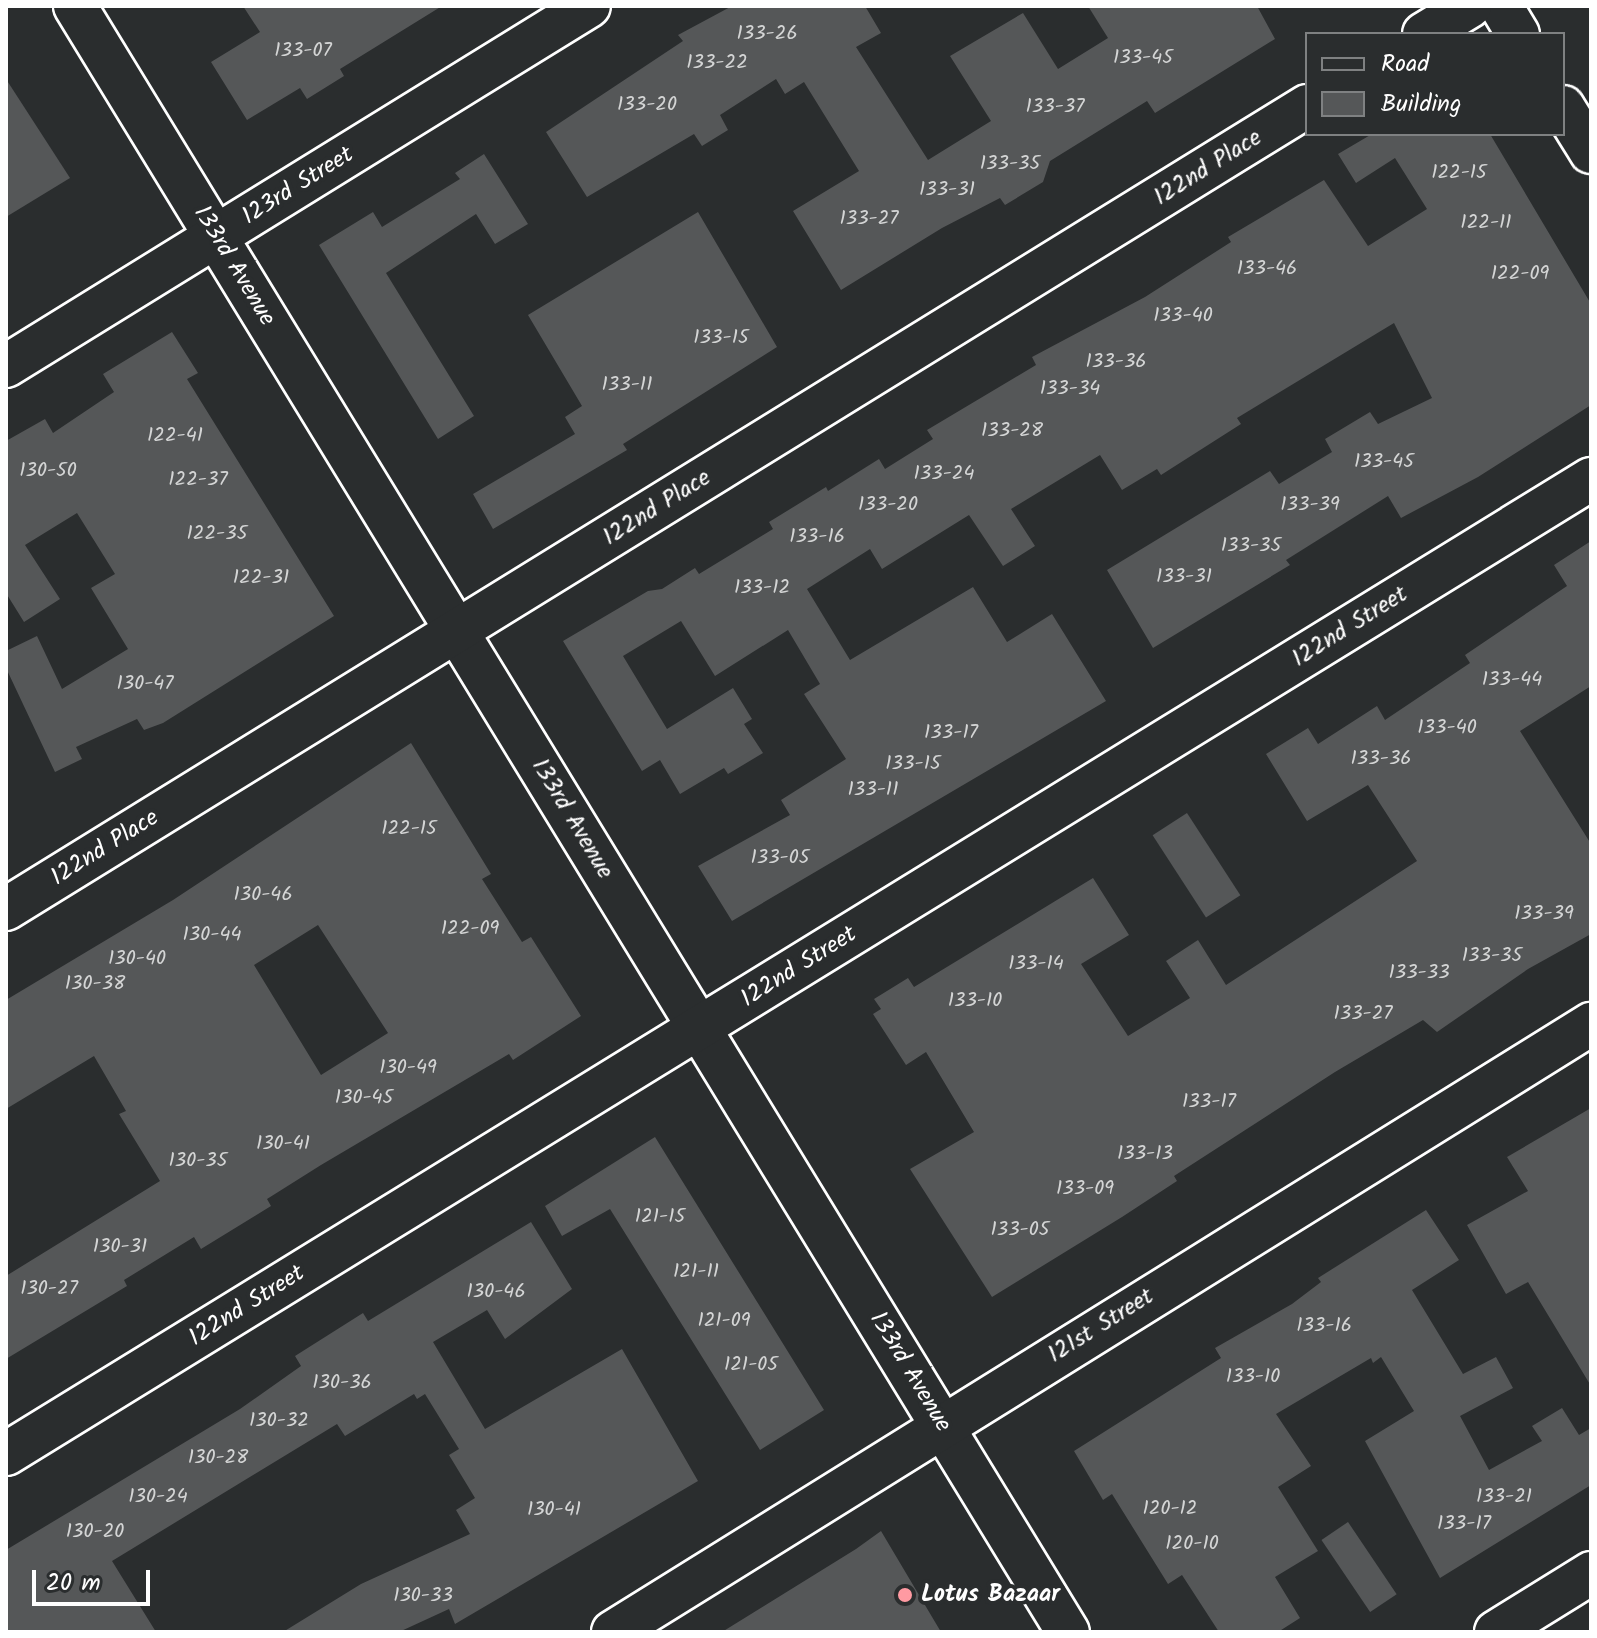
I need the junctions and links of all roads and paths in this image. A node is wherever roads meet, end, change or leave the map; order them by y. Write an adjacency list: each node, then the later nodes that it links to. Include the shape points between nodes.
1 (75, 6): 10 (street, 133rd Avenue)
2 (589, 6): 10 (street, 123rd Street)
3 (1470, 6): 5 (street)
4 (1501, 6): 6 (street)
5 (1427, 32)
6 (1517, 32)
7 (1305, 107): 13 (street, 122nd Place)
8 (1565, 110): 9 (street)
9 (1591, 152)
10 (216, 237): 11 (street, 123rd Street); 13 (street, 133rd Avenue)
11 (6, 366)
12 (1591, 479): 16 (street, 122nd Street)
13 (457, 631): 14 (street, 122nd Place); 16 (street, 133rd Avenue)
14 (6, 909)
15 (1591, 1024): 17 (street, 121st Street)
16 (700, 1028): 17 (street, 133rd Avenue); 18 (street, 122nd Street)
17 (941, 1424): 20 (street, 121st Street); 21 (street, 133rd Avenue)
18 (6, 1454)
19 (1591, 1573): 22 (street)
20 (613, 1632)
21 (1068, 1632)
22 (1496, 1632)

